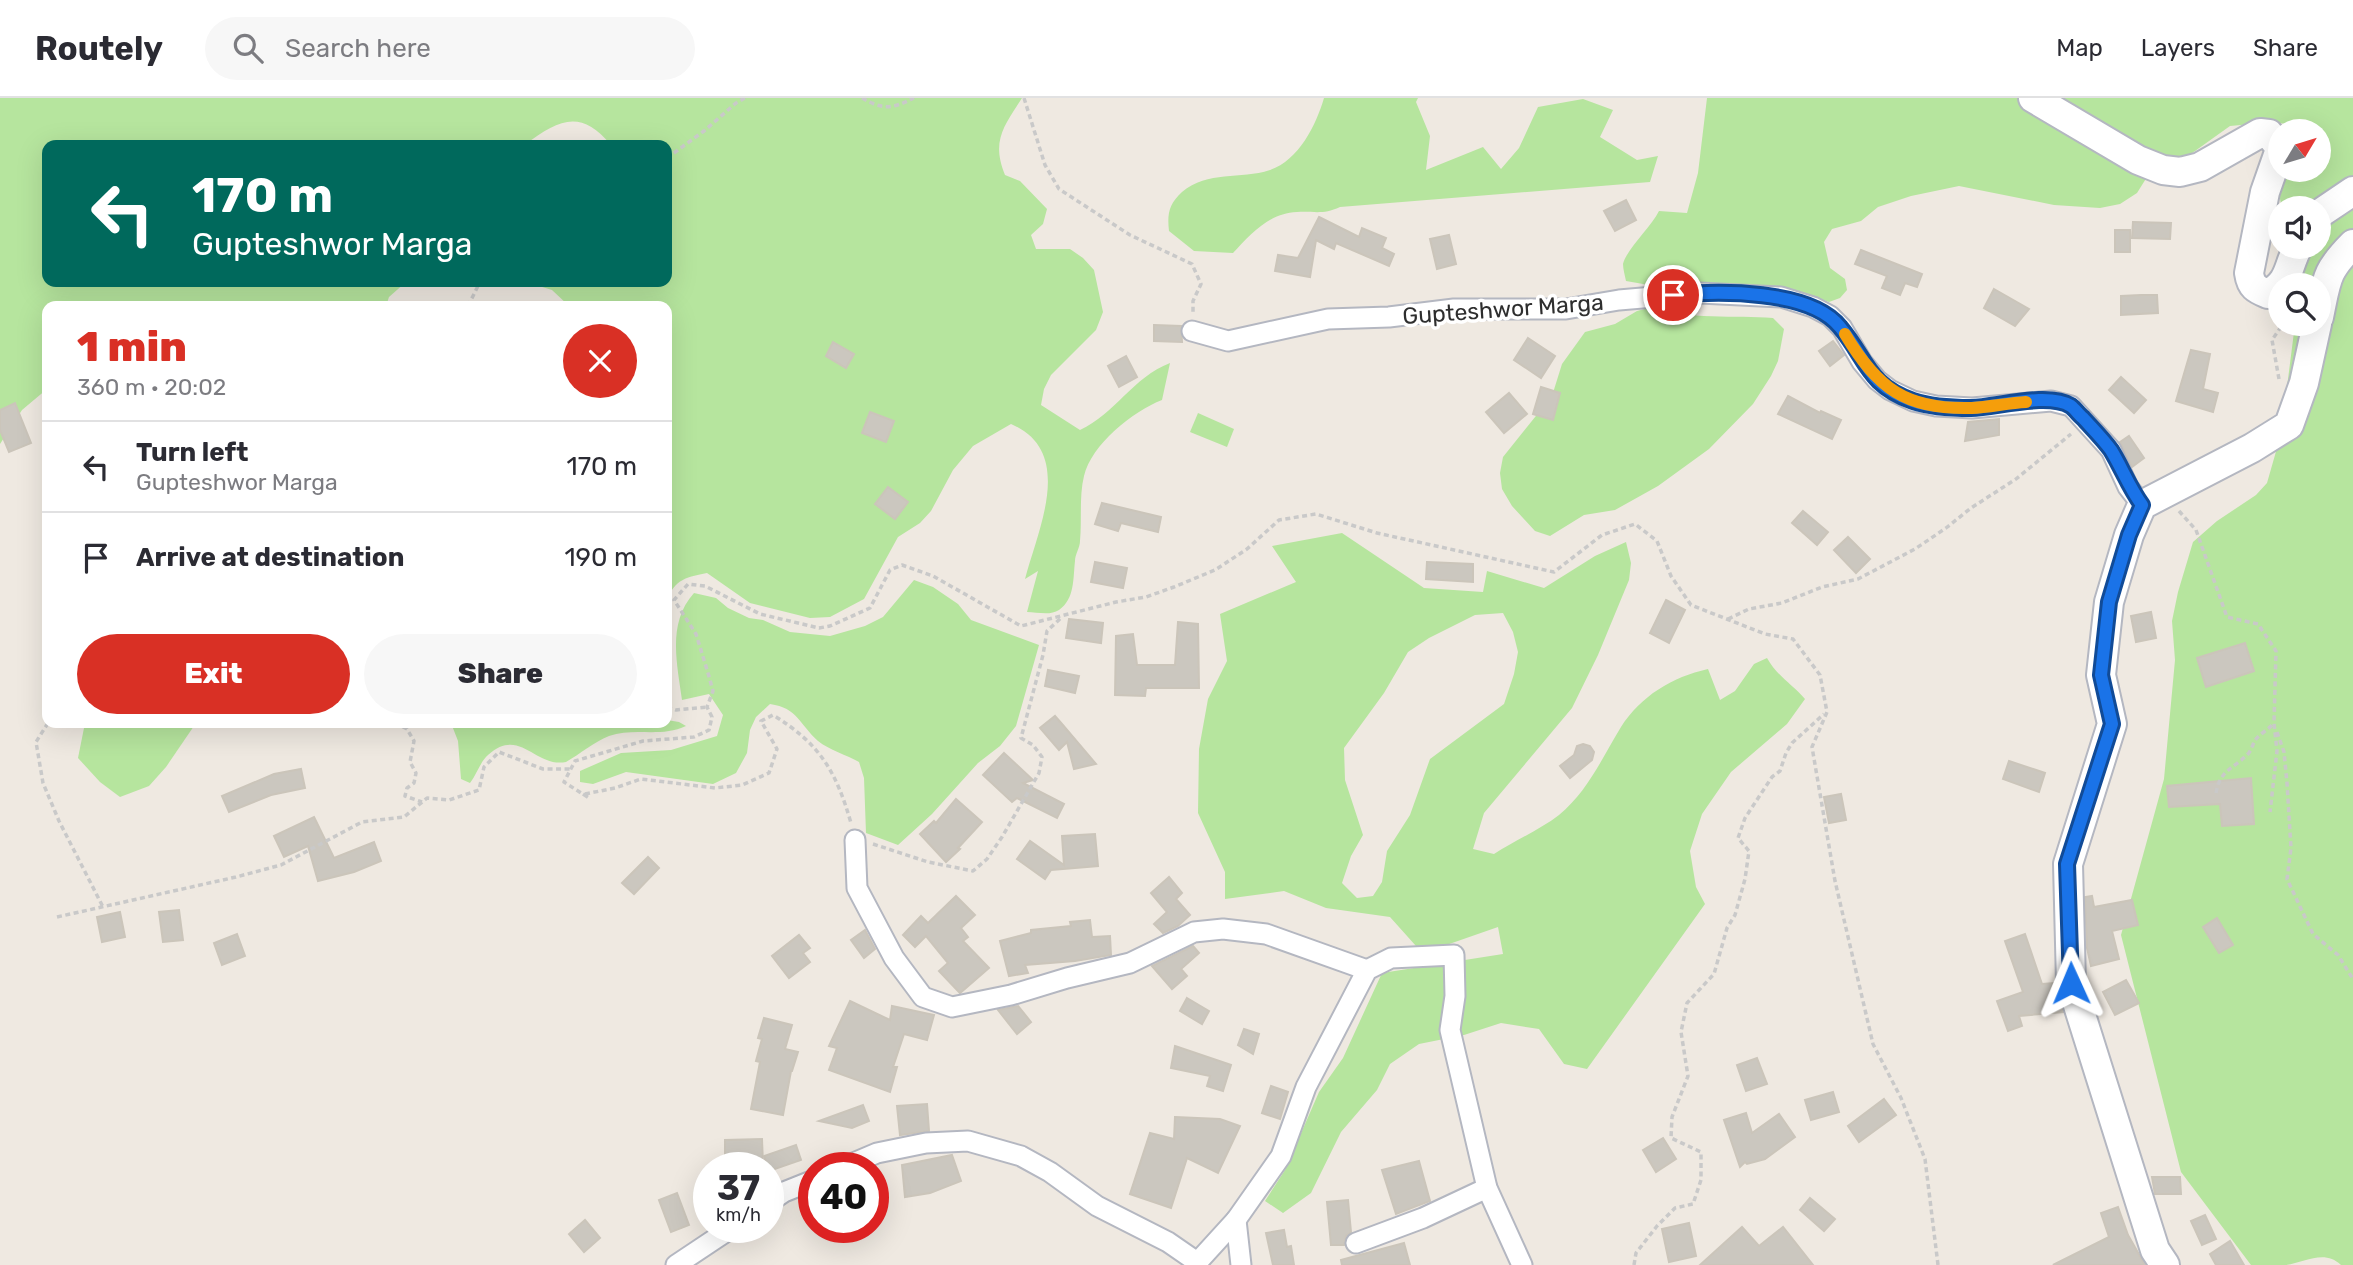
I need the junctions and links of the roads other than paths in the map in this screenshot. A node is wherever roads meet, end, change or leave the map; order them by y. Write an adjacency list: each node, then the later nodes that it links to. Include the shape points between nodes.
1 (2033, 98): 5 (street, via 2163,170 2200,167 2260,133 2269,134 2279,152 2265,192 2249,273 2254,288 2268,294 2276,290)
2 (2353, 191): 3 (street)
3 (2331, 206)
4 (2353, 244): 6 (street)
5 (2294, 259)
6 (2328, 273)
7 (1192, 331): 9 (street, Gupteshwor Marga, via 1228,341 1328,319 1454,309 1566,309 1700,293 1781,298 1830,316 1877,380 1913,401 1972,408 2052,401 2071,406 2111,450)
8 (2314, 336): 9 (street, via 2289,425)
9 (2142, 505): 21 (street, via 2109,602 2101,675 2112,724 2067,864 2071,983 2155,1250)
10 (855, 840): 11 (street, via 857,888 894,958 923,997 952,1007 1129,963 1194,932 1223,929 1266,934)
11 (1367, 970): 13 (street, via 1391,958 1454,955 1450,1030); 14 (street, via 1307,1087 1281,1156)
12 (882, 1152): 17 (street, via 968,1140 1021,1156 1097,1206 1168,1242)
13 (1487, 1188): 16 (street); 20 (street)
14 (1236, 1220): 17 (street); 19 (street)
15 (709, 1243): 18 (street)
16 (1356, 1243)
17 (1196, 1264)
18 (676, 1265)
19 (1241, 1265)
20 (1522, 1265)
21 (2165, 1265)

